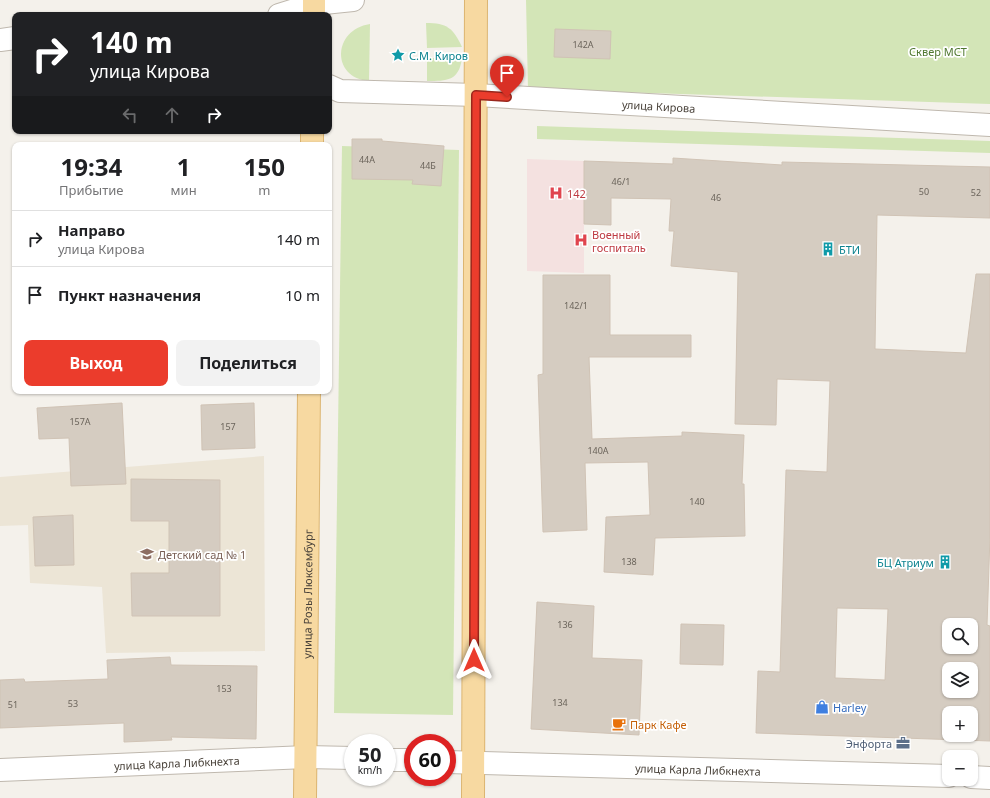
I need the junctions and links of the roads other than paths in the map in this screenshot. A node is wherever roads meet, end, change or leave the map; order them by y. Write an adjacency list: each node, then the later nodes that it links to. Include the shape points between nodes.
1 (353, 0): 3 (street)
2 (476, 0): 8 (main road)
3 (314, 6): 4 (street)
4 (291, 12)
5 (12, 38): 6 (street)
6 (0, 40)
7 (332, 87): 8 (street, улица Кирова, via 340,91)
8 (476, 95): 9 (street, улица Кирова); 14 (main road)
9 (990, 125)
10 (310, 394): 11 (main road, улица Розы Люксембург)
11 (306, 757): 12 (street, улица Карла Либкнехта); 15 (street, улица Карла Либкнехта); 19 (main road, улица Розы Люксембург)
12 (344, 758)
13 (456, 762): 14 (street, улица Карла Либкнехта)
14 (474, 762): 16 (street, улица Карла Либкнехта); 20 (main road)
15 (0, 770)
16 (942, 776)
17 (978, 777): 18 (street)
18 (990, 778)
19 (305, 798)
20 (472, 798)

